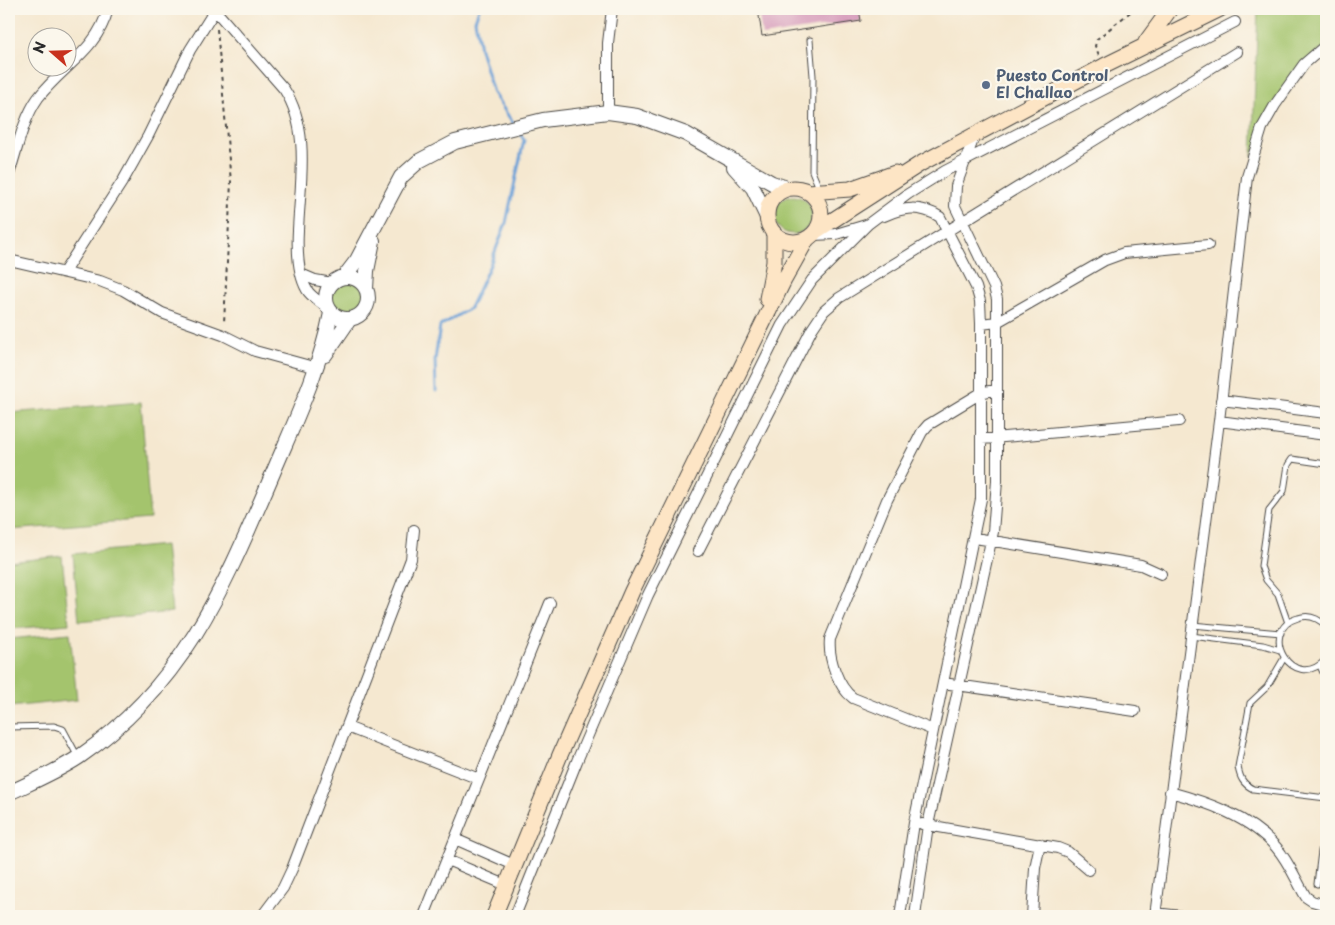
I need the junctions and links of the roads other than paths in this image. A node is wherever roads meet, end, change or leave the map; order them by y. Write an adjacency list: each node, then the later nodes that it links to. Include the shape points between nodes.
1 (108, 9): 16 (street, via 96,39 37,98)
2 (214, 9): 28 (street, via 186,56 124,180); 29 (street, via 294,103 299,119 301,151 297,246)
3 (612, 9): 11 (street, via 608,43)
4 (1170, 9): 9 (main road)
5 (1220, 9): 9 (main road)
6 (1235, 22): 14 (street)
7 (810, 40): 18 (lane, via 814,76)
8 (1326, 44): 40 (street, via 1285,88 1262,128 1252,156)
9 (1142, 47): 12 (main road)
10 (1236, 52): 20 (street)
11 (608, 112): 13 (street, via 637,116 665,125); 21 (street, via 542,120 472,137 432,152 401,176)
12 (974, 137): 14 (street); 15 (main road)
13 (721, 155): 17 (street); 19 (street, via 753,188)
14 (966, 159): 20 (street, via 954,195 955,206); 22 (street, via 908,194)
15 (920, 164): 18 (main road, via 850,189); 25 (main road)
16 (9, 174)
17 (787, 188): 18 (main road); 19 (main road, via 770,201)
18 (814, 191): 25 (main road, via 821,209 820,223)
19 (766, 215): 24 (main road)
20 (963, 222): 23 (street); 34 (street, via 994,287)
21 (377, 224): 30 (street, via 358,260); 31 (street)
22 (868, 224): 23 (street, via 891,213 915,207 940,217); 25 (street, via 836,234); 51 (street, via 812,280 796,302)
23 (948, 232): 35 (street, via 976,287); 52 (street, via 839,298 824,311)
24 (774, 234): 25 (main road, via 793,243); 36 (main road, via 773,276)
25 (812, 235): 36 (main road, via 784,280)
26 (1208, 246): 34 (street, via 1124,253 1105,260)
27 (9, 260): 28 (street)
28 (64, 272): 37 (street, via 123,290 162,313 271,357)
29 (301, 274): 30 (street, via 315,280); 32 (street, via 308,292)
30 (338, 280): 31 (street, via 357,280); 32 (street, via 326,294)
31 (366, 289): 33 (street, via 368,302 365,309)
32 (329, 310): 33 (street, via 336,317); 37 (street)
33 (349, 320): 37 (street)
34 (998, 322): 35 (street); 38 (street)
35 (981, 324): 39 (street)
36 (758, 332): 51 (main road)
37 (317, 368): 76 (street, via 237,558 204,623 160,686 115,730)
38 (997, 389): 39 (street); 45 (street)
39 (981, 393): 46 (street); 74 (street, via 928,424 922,432 887,500 830,639 829,650 844,691 853,698)
40 (1221, 400): 41 (street); 43 (street)
41 (1326, 413)
42 (1179, 421): 45 (street)
43 (1219, 421): 44 (street); 58 (street)
44 (1326, 435)
45 (997, 436): 46 (street); 50 (street, via 997,481)
46 (982, 439): 49 (street, via 981,499)
47 (1326, 464): 57 (lane, via 1292,459 1284,491 1269,510 1261,566 1266,580 1278,594)
48 (414, 530): 73 (street, via 411,559)
49 (975, 538): 50 (street); 67 (street)
50 (991, 540): 53 (street, via 1141,565); 69 (street)
51 (660, 551): 54 (main road); 55 (street)
52 (698, 551)
53 (1161, 574)
54 (632, 591): 55 (street); 68 (main road)
55 (648, 595): 70 (street)
56 (550, 603): 78 (street)
57 (1288, 623): 59 (lane, via 1307,616); 60 (lane)
58 (1192, 625): 60 (lane); 61 (street)
59 (1326, 625)
60 (1281, 633): 62 (lane)
61 (1190, 636): 62 (lane); 79 (street)
62 (1280, 650): 63 (lane)
63 (1284, 658): 65 (lane, via 1289,664 1304,670); 81 (lane, via 1267,687 1250,703 1238,767 1240,777 1253,789)
64 (1326, 659): 65 (lane)
65 (1320, 666): 66 (lane)
66 (1326, 679)
67 (943, 683): 69 (street); 74 (street)
68 (590, 684): 70 (street); 75 (main road)
69 (958, 686): 71 (street); 84 (street)
70 (607, 689): 77 (street)
71 (1135, 710)
72 (9, 727): 76 (lane, via 54,726 63,729)
73 (347, 727): 78 (street); 94 (street, via 283,888)
74 (933, 730): 83 (street)
75 (560, 755): 77 (street); 88 (main road)
76 (78, 758): 80 (street)
77 (577, 761): 97 (street)
78 (479, 779): 85 (street)
79 (1170, 792): 92 (street, via 1219,808 1255,828 1276,846 1306,897); 93 (street)
80 (9, 794)
81 (1326, 798)
82 (1326, 811): 90 (lane)
83 (914, 823): 84 (street); 98 (street)
84 (928, 825): 86 (street); 99 (street)
85 (455, 839): 87 (street); 88 (street)
86 (1040, 844): 89 (street, via 1068,852); 100 (street)
87 (447, 860): 91 (street); 95 (street)
88 (514, 865): 91 (main road)
89 (1089, 870)
90 (1318, 884)
91 (506, 885): 96 (main road)
92 (1326, 905)
93 (1155, 914): 101 (street)
94 (262, 916)
95 (424, 916)
96 (494, 916)
97 (515, 916)
98 (900, 916)
99 (915, 916)
100 (1032, 916)
101 (1181, 916)

